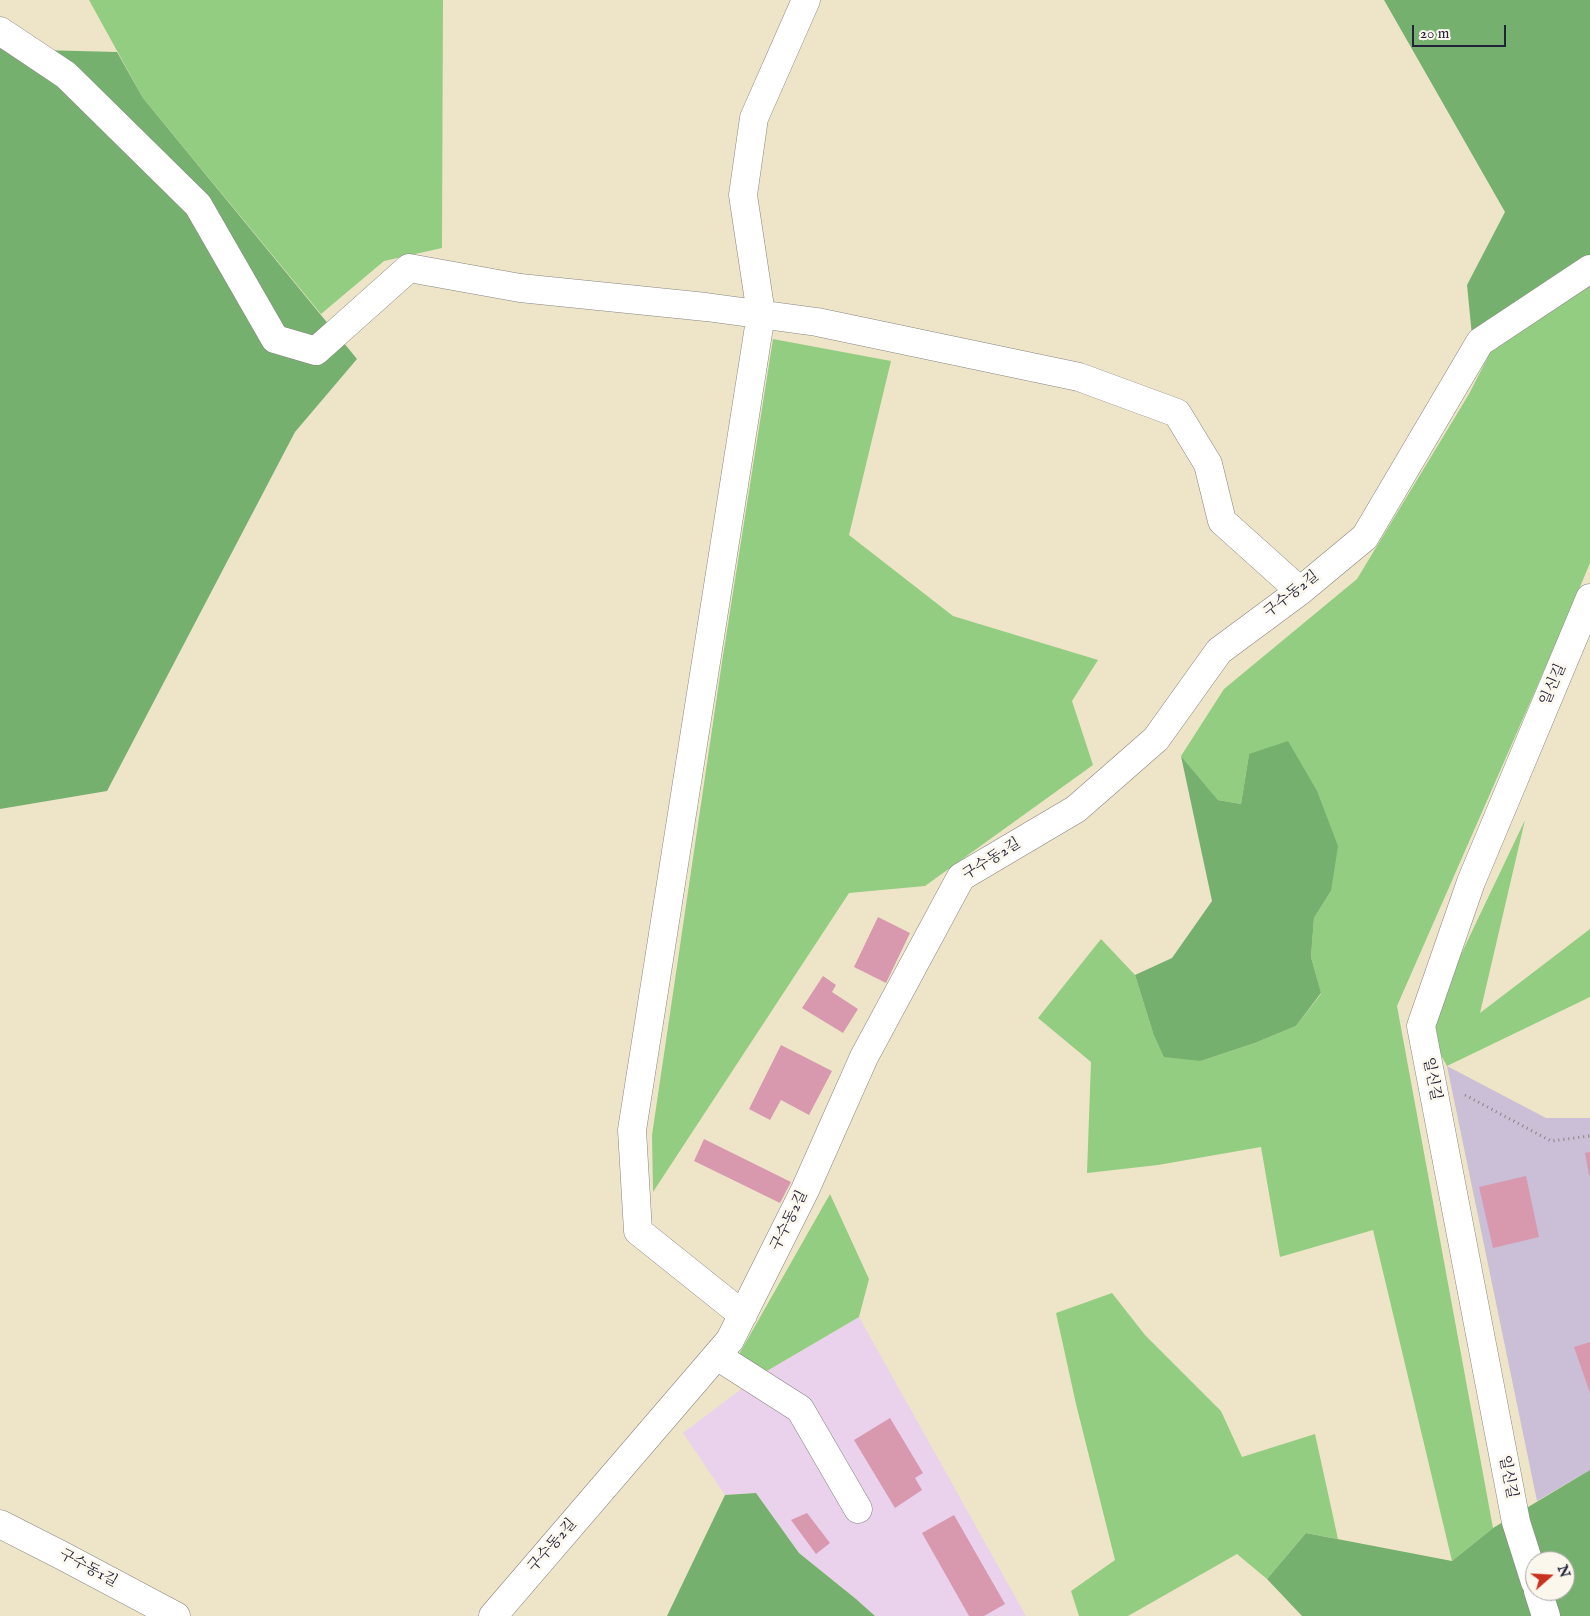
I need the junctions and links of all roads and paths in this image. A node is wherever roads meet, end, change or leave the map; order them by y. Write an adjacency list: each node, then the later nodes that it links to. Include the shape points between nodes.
1 (806, 0): 4 (street, via 754,118 743,195)
2 (0, 32): 4 (street, via 66,75 198,204 274,339 316,351 409,268 520,288)
3 (1590, 269): 5 (street, 구수동2길, via 1480,342 1365,537)
4 (761, 314): 5 (street, via 817,322 1079,377 1177,413 1208,464 1222,521); 9 (street, via 632,1130 638,1231)
5 (1300, 591): 9 (street, 구수동2길, via 1219,651 1156,739 1076,809 961,877 864,1058 805,1190)
6 (1590, 598): 7 (street, 일신길, via 1471,882 1421,1026)
7 (1431, 1078): 8 (path, via 1551,1141); 13 (street, 일신길, via 1516,1522)
8 (1590, 1136)
9 (743, 1316): 10 (street, 구수동2길)
10 (717, 1356): 11 (street, via 800,1409); 16 (street, 구수동2길)
11 (858, 1509)
12 (0, 1524): 15 (street, 구수동1길)
13 (1525, 1551)
14 (1541, 1601): 17 (street)
15 (176, 1616)
16 (493, 1616)
17 (1546, 1616)

